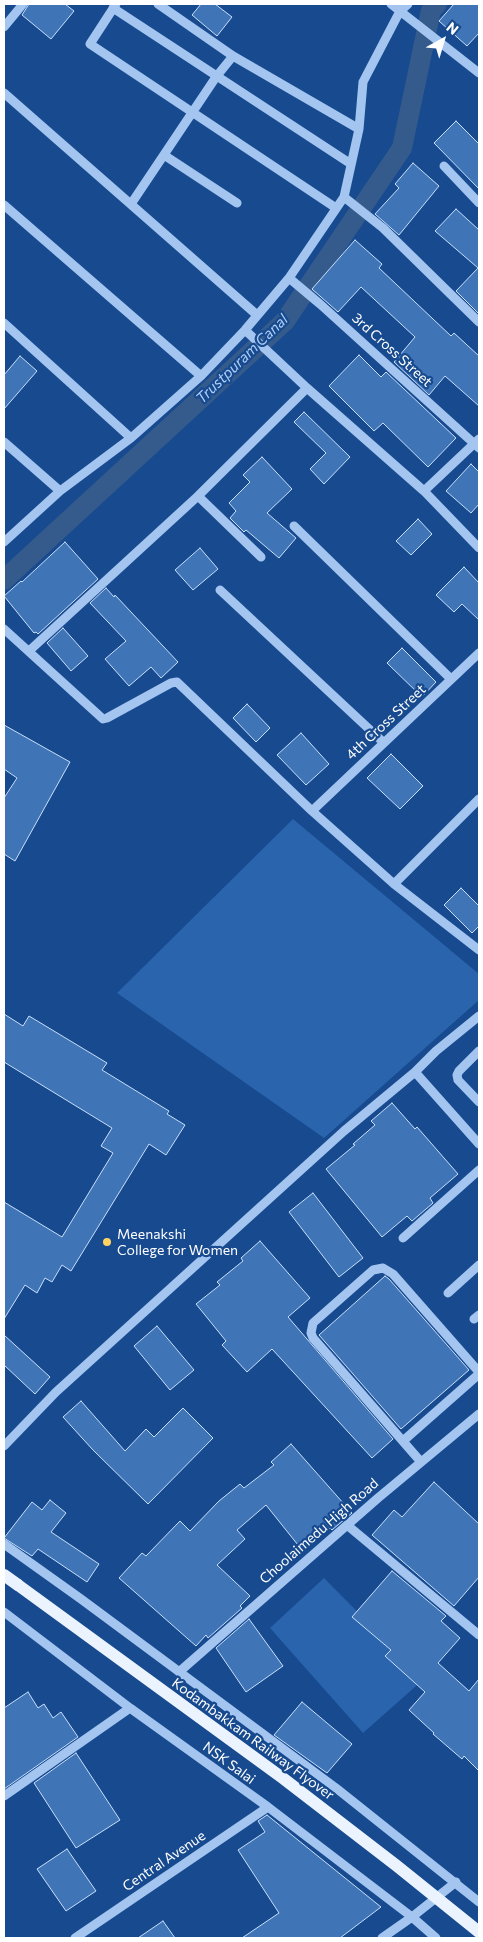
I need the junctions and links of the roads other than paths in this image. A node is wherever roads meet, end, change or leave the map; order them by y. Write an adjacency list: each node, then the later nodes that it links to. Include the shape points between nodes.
1 (23, 4): 7 (street)
2 (158, 4): 8 (street)
3 (391, 4): 6 (street)
4 (408, 4): 6 (street)
5 (114, 6): 10 (street); 12 (street, via 90,44)
6 (400, 11): 9 (street); 13 (street, via 363,82)
7 (4, 27)
8 (233, 56): 10 (street); 13 (street)
9 (479, 73)
10 (216, 77): 12 (street); 15 (street)
11 (4, 93): 20 (street)
12 (193, 112): 14 (street); 22 (street)
13 (359, 128): 15 (street)
14 (164, 155): 18 (street); 20 (street)
15 (351, 164): 17 (street)
16 (444, 166): 19 (street)
17 (344, 197): 22 (street); 25 (street, via 383,228)
18 (237, 203)
19 (479, 203)
20 (131, 204): 24 (street)
21 (4, 205): 28 (street)
22 (336, 208): 23 (street)
23 (288, 278): 24 (street); 32 (street, 3rd Cross Street)
24 (257, 315): 27 (street)
25 (479, 322)
26 (4, 323): 30 (street)
27 (245, 330): 28 (street); 29 (street)
28 (201, 376): 30 (street)
29 (307, 388): 34 (street); 35 (street)
30 (131, 438): 33 (street)
31 (4, 442): 33 (street)
32 (478, 443): 34 (street)
33 (60, 491): 37 (street)
34 (424, 491): 38 (street)
35 (198, 496): 39 (street); 42 (street)
36 (294, 526): 44 (street)
37 (4, 542)
38 (479, 548)
39 (262, 557)
40 (220, 590): 45 (street)
41 (6, 630): 42 (street)
42 (29, 651): 47 (street, via 103,719 177,682)
43 (479, 653): 44 (street, 4th Cross Street)
44 (451, 679): 45 (street, 4th Cross Street)
45 (383, 742): 47 (street, 4th Cross Street)
46 (479, 800): 48 (street)
47 (312, 811): 48 (street)
48 (394, 884): 49 (street)
49 (478, 946)
50 (479, 1017): 52 (street)
51 (479, 1051): 53 (street, via 457,1076)
52 (415, 1072): 54 (street); 62 (street, via 344,1131 63,1386)
53 (479, 1102)
54 (479, 1144)
55 (479, 1170): 56 (street)
56 (403, 1238)
57 (479, 1265): 58 (street)
58 (448, 1293)
59 (479, 1373): 61 (street); 61 (street, via 393,1274 383,1268 373,1270 313,1323 313,1338)
60 (479, 1414): 63 (street, Choolaimedu High Road)
61 (403, 1441): 63 (street)
62 (4, 1446)
63 (421, 1462): 64 (street, Choolaimedu High Road)
64 (347, 1524): 68 (street); 69 (street, Choolaimedu High Road)
65 (4, 1544): 69 (street)
66 (4, 1575): 76 (main road, Kodambakkam Railway Flyover, bridge, via 284,1779)
67 (4, 1612): 70 (street, NSK Salai)
68 (479, 1635)
69 (179, 1672): 73 (street)
70 (130, 1708): 71 (street); 72 (street, NSK Salai)
71 (4, 1796)
72 (268, 1808): 75 (street, NSK Salai); 77 (street, Central Avenue)
73 (456, 1882): 74 (street); 75 (street)
74 (479, 1902)
75 (412, 1917): 78 (street); 79 (street, NSK Salai)
76 (479, 1932)
77 (75, 1938)
78 (382, 1938)
79 (436, 1938)

